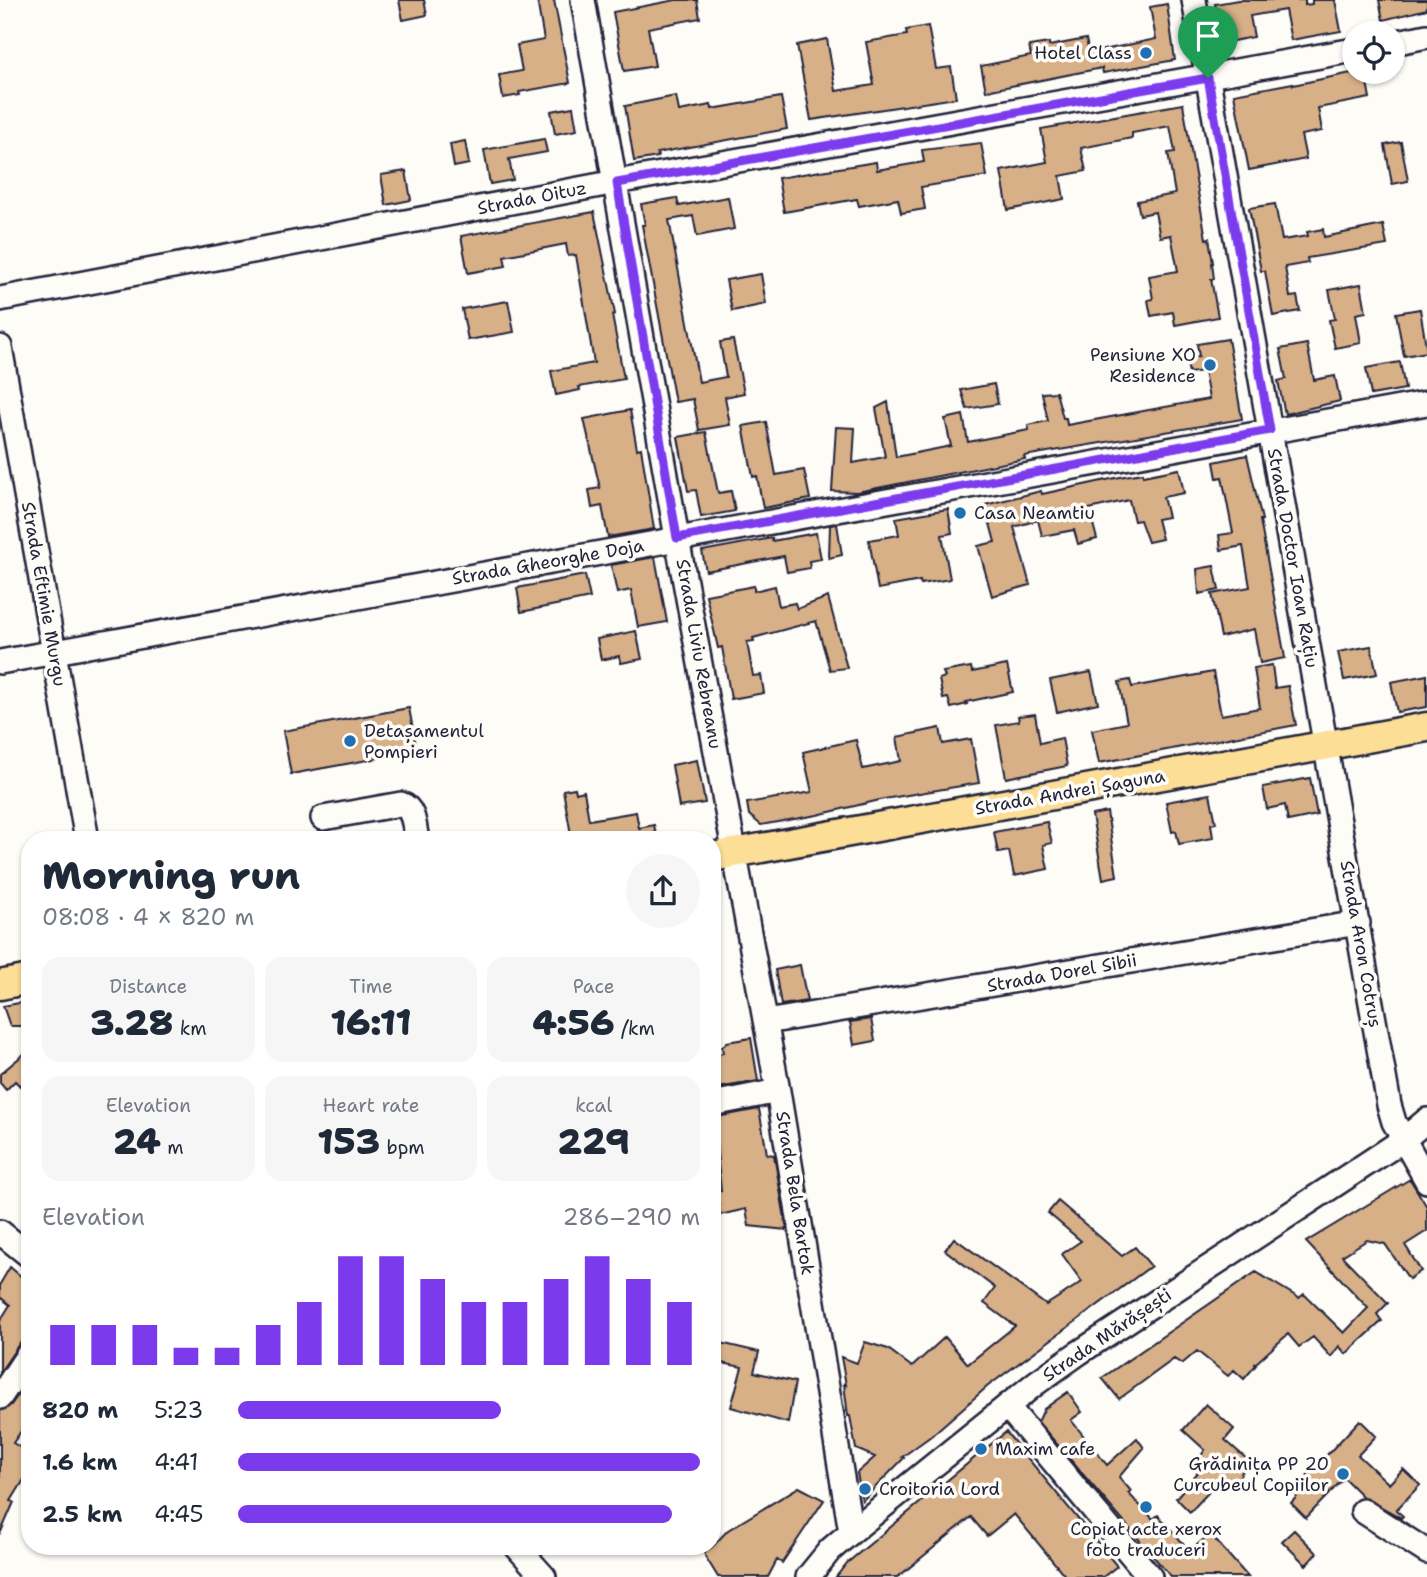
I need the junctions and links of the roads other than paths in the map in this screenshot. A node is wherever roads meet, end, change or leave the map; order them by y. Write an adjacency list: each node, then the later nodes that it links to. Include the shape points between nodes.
1 (583, 0): 7 (street, Strada Liviu Rebreanu)
2 (1194, 0): 6 (street, Strada Doctor Ioan Rațiu)
3 (1427, 36): 4 (street)
4 (1405, 41)
5 (1342, 52): 6 (street, Strada Oituz)
6 (1208, 78): 7 (street, Strada Oituz); 11 (street, Strada Doctor Ioan Rațiu)
7 (617, 183): 8 (street, Strada Oituz); 12 (street, Strada Liviu Rebreanu)
8 (0, 299)
9 (0, 347): 13 (street, Strada Eftimie Murgu)
10 (1427, 402): 11 (street, Strada Gheorghe Doja)
11 (1270, 430): 12 (street, Strada Gheorghe Doja); 16 (street, Strada Doctor Ioan Rațiu)
12 (677, 538): 13 (street, Strada Gheorghe Doja); 20 (street, Strada Liviu Rebreanu)
13 (54, 653): 14 (street, Strada Gheorghe Doja); 18 (street, Strada Eftimie Murgu)
14 (0, 662)
15 (1427, 727): 16 (main road, Strada Andrei Șaguna)
16 (1327, 745): 22 (main road, Strada Andrei Șaguna); 23 (street, Strada Aron Cotruș)
17 (323, 818): 19 (street, via 401,804 411,811)
18 (86, 831)
19 (415, 831)
20 (720, 831)
21 (721, 835): 22 (street, Strada Liviu Rebreanu)
22 (724, 855): 26 (street, Strada Bela Bartok)
23 (1358, 923): 26 (street, Strada Dorel Sibii); 30 (street, Strada Aron Cotruș, via 1389,1105)
24 (21, 981): 25 (main road)
25 (0, 985)
26 (766, 1023): 27 (street, Strada Bela Bartok)
27 (778, 1091): 28 (street); 38 (street, Strada Bela Bartok)
28 (721, 1102)
29 (1427, 1120): 30 (street, Strada Mărășești)
30 (1403, 1140): 31 (street, Strada Aron Cotruș); 36 (street, Strada Mărășești, via 1077,1354)
31 (1427, 1181)
32 (0, 1232): 33 (street)
33 (21, 1249)
34 (21, 1366): 35 (street)
35 (0, 1397)
36 (1007, 1406): 38 (street, Strada Mărășești); 43 (street)
37 (1363, 1511): 39 (street)
38 (851, 1532): 42 (street, Strada Mărășești)
39 (1427, 1552)
40 (524, 1555): 41 (street)
41 (544, 1577)
42 (808, 1577)
43 (1150, 1577)

